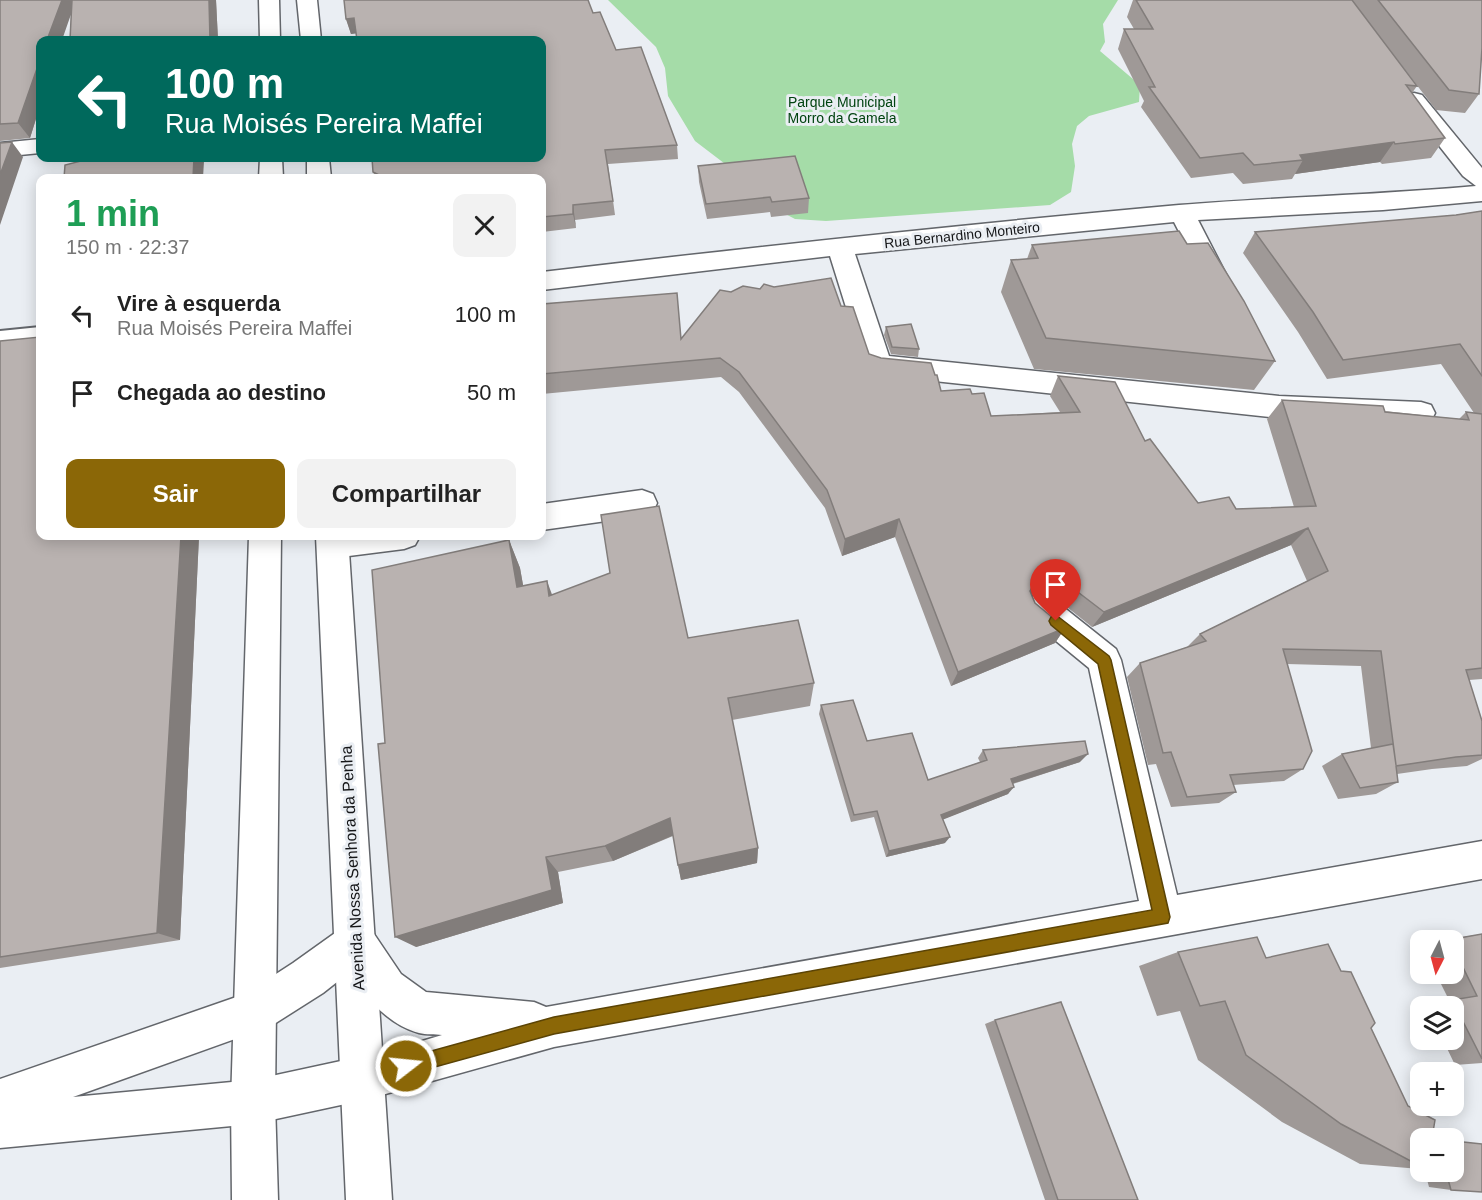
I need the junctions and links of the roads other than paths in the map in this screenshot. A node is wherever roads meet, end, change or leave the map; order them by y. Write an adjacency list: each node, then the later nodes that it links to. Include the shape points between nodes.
1 (269, 0): 3 (street)
2 (308, 0): 4 (street)
3 (270, 36)
4 (311, 36)
5 (1402, 83): 8 (street, via 1429,120)
6 (36, 146): 7 (street)
7 (0, 150)
8 (1477, 162): 10 (street, Rua Bernardino Monteiro, via 1466,185)
9 (1482, 193): 10 (street, Rua Bernardino Monteiro)
10 (1383, 202): 11 (street, Rua Bernardino Monteiro)
11 (1182, 213): 12 (street, Rua Bernardino Monteiro); 14 (street)
12 (840, 248): 13 (street, Rua Bernardino Monteiro); 18 (street, via 878,365)
13 (546, 281)
14 (1228, 305)
15 (36, 334): 16 (lane)
16 (0, 338)
17 (1263, 376): 18 (street)
18 (1279, 407): 19 (street)
19 (1421, 413)
20 (642, 503): 21 (street)
21 (546, 516)
22 (265, 540): 28 (street)
23 (333, 540): 27 (street, Avenida Nossa Senhora da Penha)
24 (1040, 608): 26 (street, via 1104,660)
25 (1482, 860): 26 (street)
26 (1162, 917): 29 (street)
27 (356, 942): 28 (street); 29 (street, via 386,989 419,1012); 30 (street, Avenida Nossa Senhora da Penha)
28 (256, 1011): 31 (street); 32 (street)
29 (554, 1026): 30 (street)
30 (364, 1078): 32 (street); 35 (street, Avenida Nossa Senhora da Penha)
31 (0, 1101)
32 (253, 1102): 33 (street); 34 (street)
33 (0, 1126)
34 (255, 1200)
35 (369, 1200)

